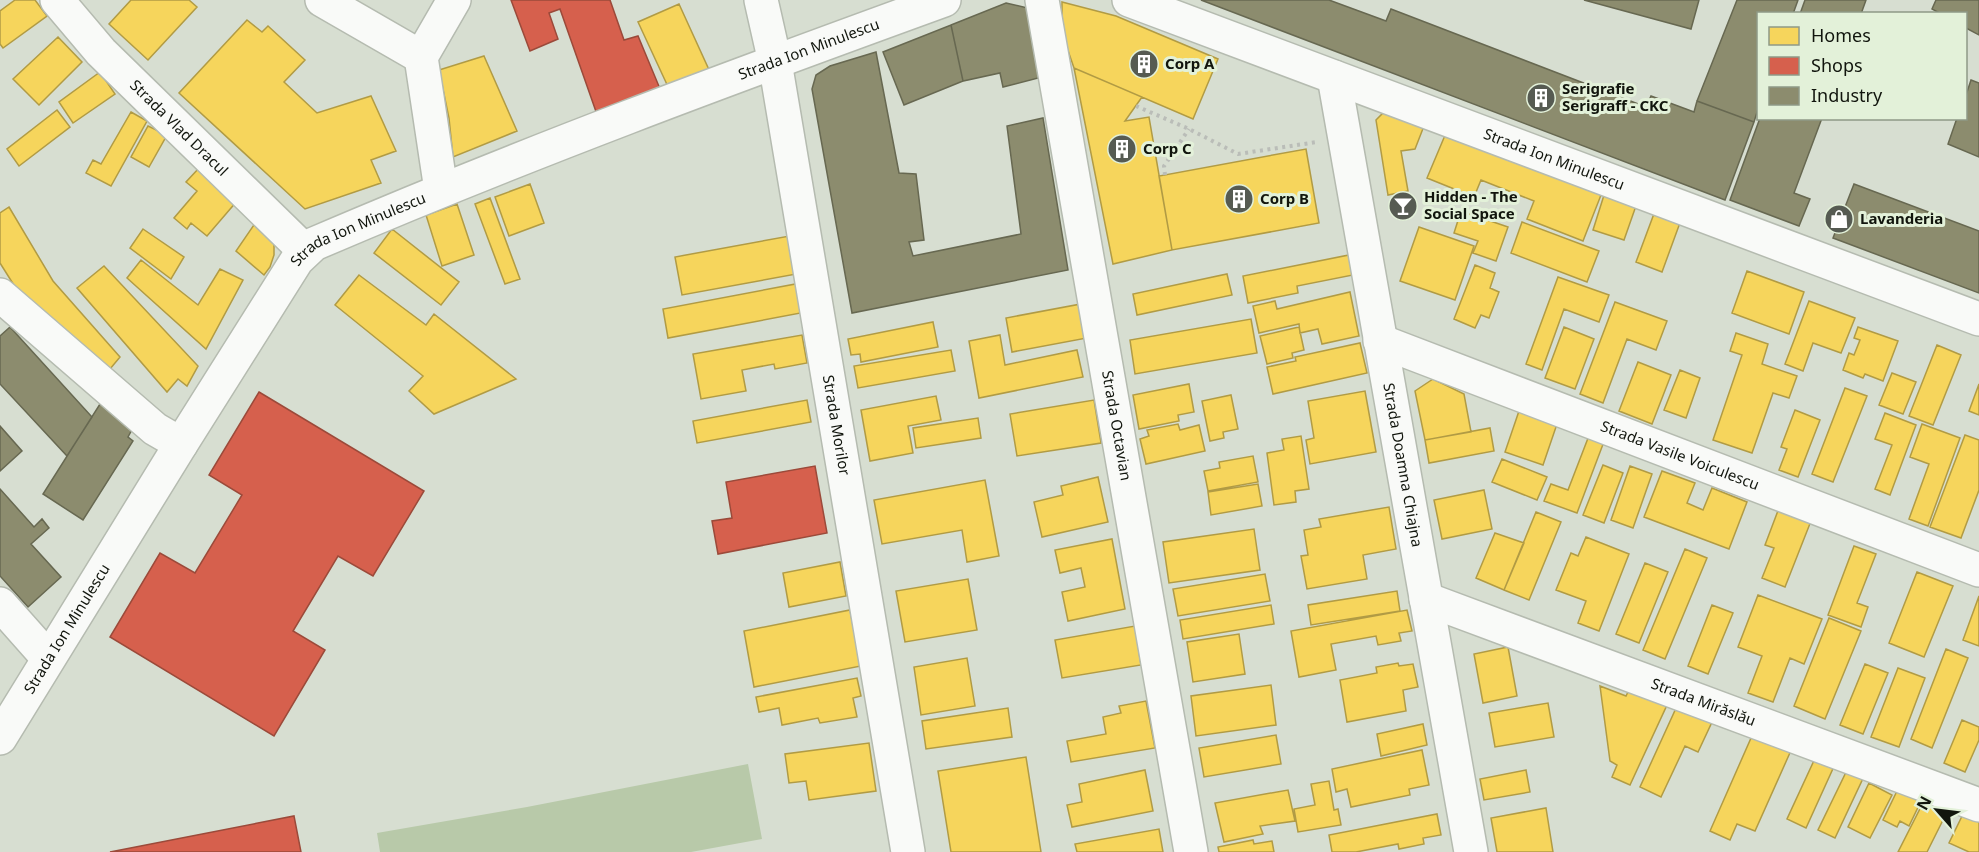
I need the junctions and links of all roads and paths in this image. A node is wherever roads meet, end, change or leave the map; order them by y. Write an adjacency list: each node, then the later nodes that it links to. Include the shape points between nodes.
1 (57, 0): 16 (street, Strada Vlad Dracul, via 101,52)
2 (322, 0): 8 (street)
3 (454, 0): 8 (street)
4 (761, 0): 9 (street, Strada Morilor)
5 (944, 0): 9 (street, Strada Ion Minulescu)
6 (1042, 0): 28 (street, Strada Octavian)
7 (1130, 0): 10 (street, Strada Ion Minulescu)
8 (421, 57): 15 (street)
9 (775, 62): 15 (street, Strada Ion Minulescu); 27 (street, Strada Morilor)
10 (1334, 77): 18 (street, Strada Ion Minulescu); 19 (street, Strada Doamna Chiajna)
11 (1136, 106): 12 (path)
12 (1189, 129): 13 (path, via 1238,154); 14 (path, via 1164,166)
13 (1317, 142)
14 (1165, 175)
15 (441, 190): 16 (street, Strada Ion Minulescu)
16 (305, 251): 20 (street, Strada Ion Minulescu)
17 (0, 295): 20 (street, via 156,429)
18 (1979, 319)
19 (1380, 341): 21 (street, Strada Vasile Voiculescu); 22 (street, Strada Doamna Chiajna)
20 (181, 444): 24 (street, Strada Ion Minulescu)
21 (1979, 570)
22 (1426, 599): 26 (street, Strada Mirăslău); 29 (street, Strada Doamna Chiajna)
23 (0, 604): 24 (street)
24 (48, 658): 25 (street, Strada Ion Minulescu)
25 (0, 738)
26 (1979, 805)
27 (902, 851)
28 (1191, 852)
29 (1471, 852)

